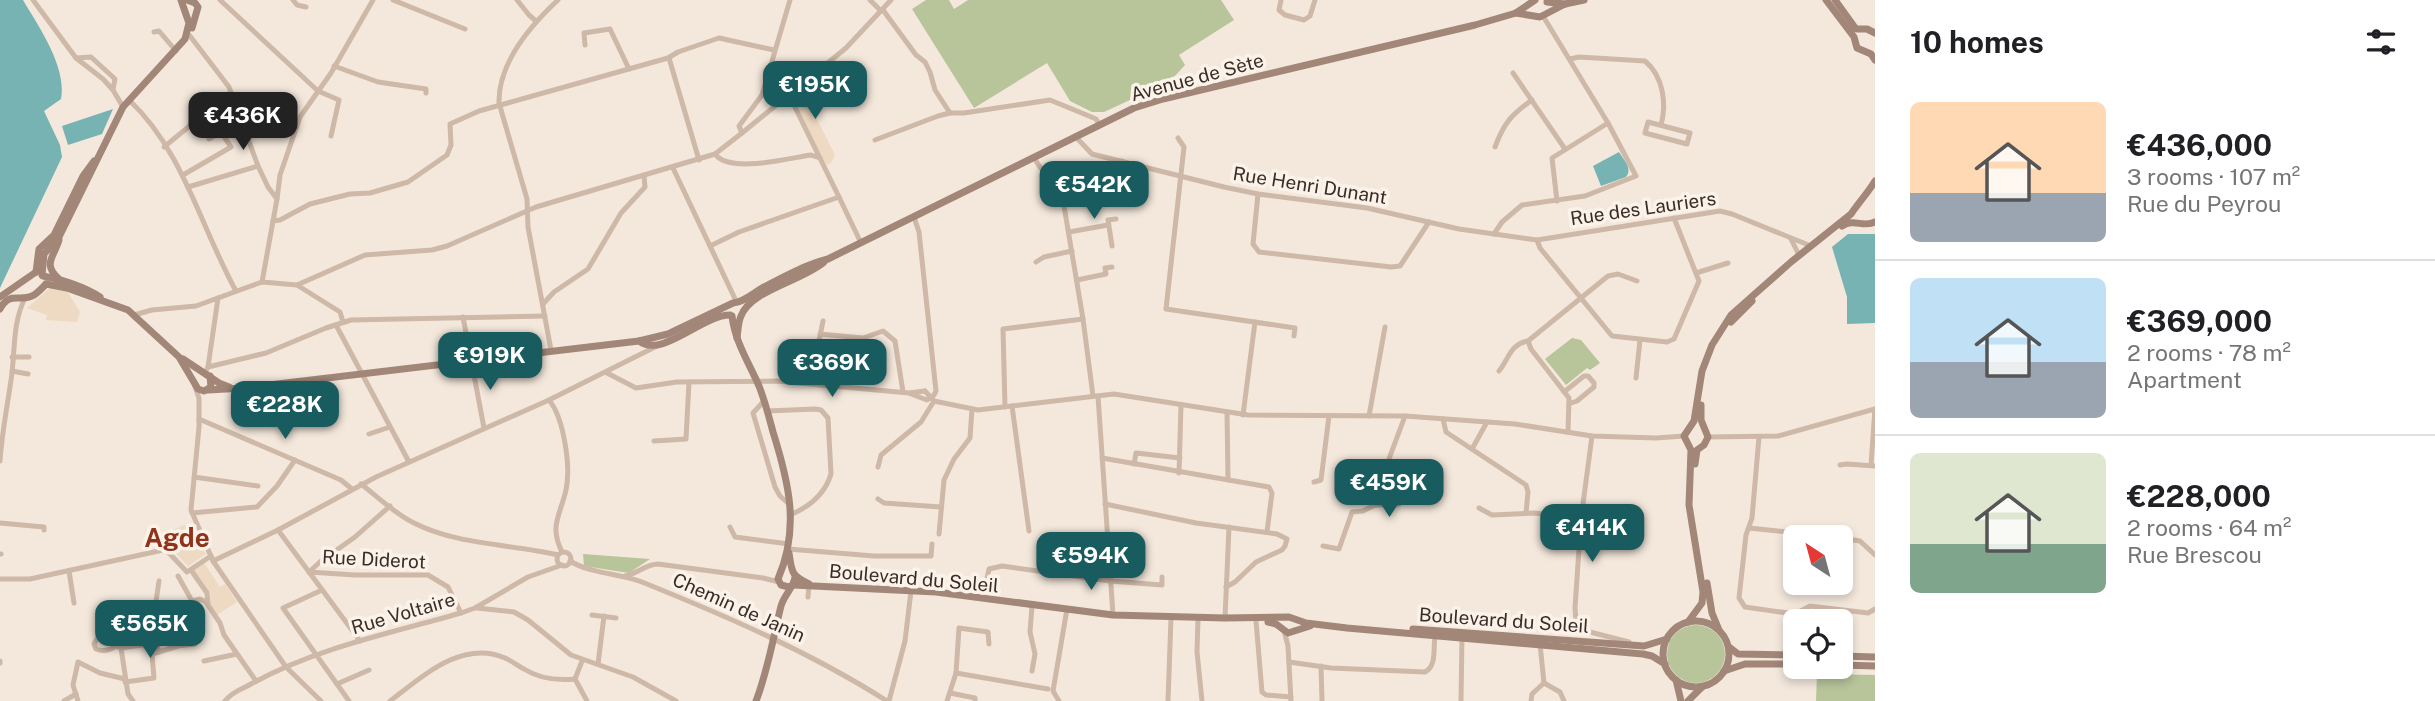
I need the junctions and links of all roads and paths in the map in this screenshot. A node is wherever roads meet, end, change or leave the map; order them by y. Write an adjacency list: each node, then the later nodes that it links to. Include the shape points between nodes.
1 (33, 0): 38 (street)
2 (181, 0): 20 (main road)
3 (220, 0): 46 (street)
4 (293, 0): 21 (street)
5 (373, 0): 42 (street)
6 (393, 0): 27 (street)
7 (517, 0): 26 (street)
8 (558, 0): 26 (street)
9 (790, 0): 35 (street)
10 (870, 0): 22 (street)
11 (891, 0): 22 (street)
12 (1281, 0): 13 (street, via 1281,12 1304,20)
13 (1315, 0)
14 (1584, 0): 19 (main road)
15 (1826, 0): 32 (main road)
16 (1835, 0): 28 (main road, via 1853,26)
17 (1545, 1): 19 (main road); 24 (main road)
18 (1532, 2): 23 (main road, Avenue de Sète); 25 (main road)
19 (1565, 4): 24 (main road)
20 (193, 5): 31 (main road); 36 (main road, via 187,34)
21 (306, 7)
22 (882, 11): 49 (street, via 846,48); 54 (street, via 925,62)
23 (1516, 13): 25 (main road, Avenue de Sète); 56 (main road, Avenue de Sète, via 1163,99)
24 (1546, 14): 25 (main road, Avenue de Sète); 40 (street)
25 (1534, 15)
26 (536, 21): 52 (street, via 502,76)
27 (465, 29)
28 (1864, 29): 30 (main road); 32 (main road)
29 (154, 32): 36 (street, via 162,33)
30 (1875, 32)
31 (190, 36): 36 (main road); 47 (street)
32 (1855, 40): 37 (main road, via 1857,48)
33 (585, 45): 43 (street, via 584,33 610,29)
34 (1875, 48): 37 (main road)
35 (774, 50): 39 (street, via 719,38); 58 (street, via 762,95 739,126)
36 (175, 52): 50 (main road)
37 (1867, 52): 41 (main road)
38 (76, 58): 45 (street); 45 (street, via 91,57 104,67 115,79)
39 (669, 58): 43 (street); 71 (street)
40 (1570, 60): 55 (street); 57 (street, via 1640,59 1648,63 1665,99)
41 (1875, 60)
42 (334, 66): 46 (street); 48 (street, via 378,82 426,89)
43 (629, 69): 52 (street)
44 (1513, 73): 51 (street)
45 (113, 90): 53 (street)
46 (318, 91): 59 (street, via 340,100); 83 (street, via 297,123)
47 (231, 92): 64 (street); 73 (street)
48 (426, 93)
49 (789, 94): 58 (street); 70 (street)
50 (129, 100): 53 (main road); 64 (street, via 145,115)
51 (1532, 100): 65 (street, via 1503,126); 66 (street)
52 (500, 106): 88 (street); 92 (street, via 450,124 447,155 408,182 310,204)
53 (123, 107): 68 (main road)
54 (950, 113): 56 (street, via 1050,100); 63 (street)
55 (1608, 123): 66 (street); 86 (street, via 1636,176 1585,196)
56 (1099, 124): 60 (main road, Avenue de Sète)
57 (1661, 125): 57 (street, via 1648,122 1645,133 1687,144 1690,133)
58 (742, 133): 67 (street)
59 (331, 136)
60 (1075, 136): 69 (main road, Avenue de Sète); 72 (street, Rue Henri Dunant, via 1093,154)
61 (1178, 138): 77 (street, via 1184,147)
62 (209, 139): 75 (street, via 221,132 231,147)
63 (876, 140)
64 (164, 147): 75 (street)
65 (1495, 147)
66 (1565, 149): 86 (street, via 1551,163)
67 (715, 154): 70 (street, via 727,163); 71 (street)
68 (99, 157): 98 (main road); 111 (main road, via 83,176 54,235 39,250)
69 (1034, 157): 89 (main road, Avenue de Sète); 96 (street, via 1060,190)
70 (820, 158): 82 (street)
71 (699, 160): 74 (street)
72 (1122, 161): 77 (street, Rue Henri Dunant); 79 (street, via 1118,178)
73 (258, 166): 80 (street); 83 (street)
74 (673, 167): 76 (street); 102 (street)
75 (183, 175): 80 (street)
76 (644, 176): 88 (street); 125 (street, via 645,187 621,213 588,269)
77 (1181, 177): 81 (street, Rue Henri Dunant); 134 (street, via 1166,309)
78 (1875, 181): 84 (main road)
79 (1108, 183)
80 (188, 187): 119 (street)
81 (1258, 194): 93 (street, Rue Henri Dunant, via 1367,208); 93 (street, via 1252,244 1259,252 1400,266)
82 (839, 197): 101 (street); 102 (street)
83 (277, 199): 92 (street)
84 (1863, 199): 85 (main road); 87 (main road)
85 (1874, 200)
86 (1557, 201): 97 (street, via 1522,205)
87 (1855, 208): 94 (main road, via 1855,216); 104 (main road)
88 (527, 211): 118 (street, via 447,246 365,255); 125 (street)
89 (914, 217): 101 (main road, Avenue de Sète); 155 (street)
90 (1674, 218): 99 (street, Rue des Lauriers, via 1727,211); 100 (street, Rue des Lauriers); 110 (street)
91 (1116, 219): 95 (street, via 1108,220)
92 (273, 221): 115 (street)
93 (1429, 222): 97 (street, Rue Henri Dunant)
94 (1871, 223): 186 (main road, via 1854,221 1841,226 1735,318 1706,372 1700,413)
95 (1108, 225): 96 (street); 103 (street)
96 (1069, 232): 105 (street)
97 (1494, 234): 100 (street, Rue des Lauriers)
98 (59, 237): 111 (main road, via 44,254); 112 (main road, via 50,265)
99 (1791, 239): 104 (street, Rue des Lauriers); 106 (street)
100 (1536, 240): 123 (street)
101 (861, 243): 127 (main road, Avenue de Sète, via 767,286)
102 (710, 246): 127 (street)
103 (1112, 246)
104 (1811, 246): 106 (main road)
105 (1072, 251): 107 (street); 113 (street)
106 (1797, 257): 184 (main road, via 1723,325 1702,371 1694,421)
107 (1036, 262)
108 (1728, 263): 110 (street)
109 (1112, 267): 113 (street, via 1105,268 1105,277)
110 (1696, 273): 139 (street, via 1699,286 1674,338 1667,342)
111 (40, 274): 112 (main road); 116 (main road); 117 (main road)
112 (60, 279): 124 (main road)
113 (1077, 279): 131 (street)
114 (1637, 281): 123 (street, via 1612,274)
115 (262, 282): 118 (street); 119 (street)
116 (20, 283): 120 (main road); 121 (main road, via 18,291)
117 (46, 284): 121 (main road, via 31,297); 124 (main road)
118 (297, 285): 133 (street, via 340,312)
119 (236, 291): 122 (street)
120 (0, 297)
121 (24, 297): 126 (main road, via 6,301); 145 (street)
122 (218, 298): 128 (street); 151 (street)
123 (1580, 299): 139 (street, via 1612,336); 141 (street)
124 (106, 301): 128 (main road)
125 (543, 304): 129 (street)
126 (0, 309)
127 (736, 310): 140 (main road, Avenue de Sète); 142 (main road, Avenue de Sète); 157 (main road, via 737,339)
128 (134, 315): 147 (main road)
129 (545, 316): 130 (street); 144 (street)
130 (463, 317): 133 (street); 148 (street)
131 (1083, 319): 165 (street); 171 (street, via 1003,329)
132 (823, 321): 137 (street)
133 (343, 322): 135 (street)
134 (1255, 322): 138 (street, via 1295,328); 176 (street)
135 (336, 325): 151 (street); 154 (street)
136 (1385, 327): 179 (street)
137 (820, 334): 143 (street); 163 (street, via 863,338 883,331 895,341)
138 (1294, 337)
139 (1640, 340): 156 (street)
140 (639, 341): 142 (main road); 144 (main road)
141 (1528, 341): 150 (street, via 1508,353); 164 (street)
142 (657, 346): 152 (street)
143 (818, 346)
144 (551, 350): 148 (main road)
145 (12, 356): 146 (street); 149 (street)
146 (29, 357)
147 (179, 357): 151 (main road); 159 (main road)
148 (470, 360): 154 (main road); 185 (street)
149 (12, 371): 153 (street); 197 (street)
150 (1499, 371)
151 (207, 372): 159 (main road, via 196,376); 160 (main road); 161 (main road, via 212,383)
152 (607, 373): 158 (street, via 636,388); 166 (street)
153 (28, 374)
154 (362, 374): 160 (main road); 183 (street)
155 (934, 378): 162 (street); 167 (street)
156 (1636, 378)
157 (756, 381): 158 (street); 163 (street); 168 (main road)
158 (690, 382): 193 (street, via 687,439)
159 (195, 385): 161 (main road); 177 (street)
160 (231, 388): 161 (main road)
161 (208, 390): 177 (street)
162 (925, 391): 163 (street); 167 (street)
163 (906, 392): 167 (street)
164 (1564, 392): 169 (street); 169 (street, via 1584,376 1594,383)
165 (1096, 396): 170 (street, via 1114,394); 171 (street); 198 (street)
166 (549, 400): 185 (street); 240 (street, via 567,458 566,488 554,534)
167 (932, 400): 172 (street); 207 (street, via 921,422 881,455)
168 (764, 401): 174 (main road); 216 (street, via 753,413 775,487)
169 (1571, 404): 187 (street)
170 (1181, 405): 175 (street); 199 (street)
171 (1009, 407): 172 (street); 232 (street)
172 (972, 409): 220 (street, via 970,438 948,469)
173 (1875, 409): 192 (street); 205 (street)
174 (767, 411): 216 (main road, via 787,477); 224 (street, via 815,409 828,418 828,483 812,502)
175 (1227, 412): 176 (street); 210 (street)
176 (1243, 415): 178 (street)
177 (199, 416): 200 (street); 209 (street)
178 (1329, 416): 179 (street); 211 (street, via 1321,480)
179 (1369, 416): 180 (street)
180 (1405, 416): 181 (street); 204 (street)
181 (1443, 419): 182 (street); 196 (street, via 1446,432)
182 (1487, 422): 187 (street); 196 (street)
183 (390, 427): 188 (street); 202 (street)
184 (1689, 427): 186 (main road); 190 (main road)
185 (484, 428): 202 (street)
186 (1704, 428): 191 (main road)
187 (1567, 432): 189 (street)
188 (369, 434)
189 (1592, 436): 190 (street); 225 (street)
190 (1684, 436): 194 (main road)
191 (1708, 437): 192 (street); 195 (main road)
192 (1759, 437): 229 (street)
193 (654, 441)
194 (1690, 446): 195 (main road); 278 (main road, via 1689,505 1703,592 1702,603)
195 (1700, 447): 283 (main road, via 1693,505)
196 (1472, 449): 223 (street, via 1526,485)
197 (0, 453): 201 (street)
198 (1102, 458): 203 (street); 217 (street)
199 (1180, 458): 203 (street, via 1136,453); 208 (street)
200 (295, 460): 214 (street); 222 (street, via 257,508)
201 (0, 461)
202 (409, 462): 212 (street)
203 (1134, 464): 208 (street)
204 (1387, 464): 218 (street); 218 (street, via 1406,487 1399,504)
205 (1873, 465): 206 (street)
206 (1840, 466)
207 (878, 467)
208 (1179, 472): 210 (street)
209 (194, 477): 213 (street); 222 (street)
210 (1228, 480): 233 (street, via 1271,489)
211 (1314, 482)
212 (361, 484): 214 (street); 219 (street)
213 (258, 486)
214 (352, 489): 231 (street)
215 (878, 499): 220 (street)
216 (790, 504): 224 (main road)
217 (1105, 504): 228 (street); 254 (street)
218 (1375, 505): 239 (street, via 1352,512 1339,549)
219 (390, 506): 240 (street, via 428,530 483,544); 247 (street)
220 (942, 507): 235 (street)
221 (1479, 508): 223 (street, via 1492,515)
222 (192, 513): 242 (street)
223 (1526, 513): 225 (street)
224 (790, 515): 238 (main road)
225 (1581, 519): 294 (street, via 1576,622 1586,631)
226 (0, 523): 230 (street)
227 (730, 527): 238 (street, via 735,537)
228 (1229, 527): 233 (street); 257 (street)
229 (1749, 528): 234 (street); 265 (street, via 1741,585 1745,607 1795,614 1810,606 1868,613)
230 (44, 530)
231 (278, 530): 242 (street); 247 (street)
232 (1029, 531)
233 (1267, 532): 257 (street, via 1285,537 1285,546)
234 (1783, 532)
235 (939, 534)
236 (1853, 540): 241 (street)
237 (932, 544): 238 (street, via 931,556 874,556)
238 (788, 546): 252 (main road)
239 (1323, 546)
240 (560, 553): 243 (street, via 569,554); 244 (street, via 557,561)
241 (1875, 555)
242 (212, 559): 246 (street); 311 (street)
243 (570, 561): 244 (street, Rue Voltaire); 249 (street, Chemin de Janin, via 584,569)
244 (562, 565): 264 (street, Rue Voltaire, via 528,577)
245 (69, 571): 246 (street, via 163,550); 251 (street); 261 (street)
246 (189, 571): 263 (street, via 207,593)
247 (309, 572): 258 (street); 267 (street, Rue Diderot, via 428,575 447,587)
248 (178, 576): 263 (street, via 192,601 203,600)
249 (622, 576): 252 (street, Boulevard du Soleil, via 652,564); 286 (street, Chemin de Janin)
250 (1162, 577): 254 (street, via 1162,585)
251 (0, 579)
252 (786, 579): 256 (main road, Boulevard du Soleil); 286 (main road)
253 (159, 581): 290 (street)
254 (1110, 581): 255 (street, via 1002,566 989,569); 269 (street)
255 (986, 583)
256 (809, 584): 259 (main road, Boulevard du Soleil); 260 (street)
257 (1226, 587): 274 (street)
258 (322, 590): 288 (street); 298 (street, via 283,608)
259 (911, 591): 262 (main road, Boulevard du Soleil); 337 (street, via 905,641)
260 (808, 597)
261 (74, 603)
262 (1032, 606): 266 (main road, Boulevard du Soleil); 313 (street)
263 (209, 607): 297 (street)
264 (475, 607): 267 (street, Rue Voltaire); 303 (street, via 514,612)
265 (1875, 609)
266 (1067, 610): 269 (main road, Boulevard du Soleil); 340 (street, via 1053,691)
267 (461, 613): 288 (street, Rue Voltaire)
268 (592, 615): 270 (street)
269 (1113, 615): 272 (main road, Boulevard du Soleil)
270 (604, 616): 271 (street); 305 (street)
271 (615, 618)
272 (1171, 618): 273 (main road, Boulevard du Soleil); 341 (street)
273 (1198, 618): 274 (main road, Boulevard du Soleil); 342 (street)
274 (1225, 618): 275 (main road, Boulevard du Soleil); 277 (main road, Boulevard du Soleil)
275 (1285, 618): 276 (main road, Boulevard du Soleil); 281 (main road)
276 (1295, 620): 279 (main road, Boulevard du Soleil); 282 (main road)
277 (1256, 621): 281 (main road, Boulevard du Soleil); 326 (street, via 1262,692)
278 (1688, 622): 283 (main road, via 1704,622); 287 (main road)
279 (1316, 624): 280 (main road, Boulevard du Soleil); 282 (main road, Boulevard du Soleil)
280 (1339, 626): 284 (main road, Boulevard du Soleil); 285 (main road, Boulevard du Soleil)
281 (1283, 629): 282 (main road, Boulevard du Soleil); 293 (street)
282 (1294, 630): 293 (street)
283 (1718, 630): 295 (main road)
284 (1462, 635): 285 (main road, Boulevard du Soleil); 289 (main road, Boulevard du Soleil); 344 (street)
285 (1435, 636): 309 (street, via 1432,668 1425,672)
286 (775, 639): 336 (main road); 337 (street, Chemin de Janin)
287 (1667, 639): 294 (main road, Boulevard du Soleil); 306 (main road)
288 (360, 640): 298 (street, Rue Voltaire)
289 (1539, 641): 294 (main road, Boulevard du Soleil); 306 (main road, Boulevard du Soleil, via 1643,654); 320 (street)
290 (156, 643): 296 (street); 318 (street, via 118,647)
291 (195, 644): 296 (street)
292 (989, 644): 315 (street, via 988,632 959,628)
293 (1288, 646): 304 (street)
294 (1644, 646)
295 (1728, 646): 299 (main road, via 1738,654); 314 (main road)
296 (159, 652): 318 (street, via 152,654 155,678)
297 (237, 654): 302 (street); 319 (street)
298 (317, 655): 311 (street, Rue Voltaire); 321 (street)
299 (1783, 655)
300 (1853, 656): 301 (main road)
301 (1875, 657)
302 (204, 661)
303 (582, 661): 305 (street); 316 (street)
304 (1289, 662): 309 (street); 326 (street)
305 (598, 664): 335 (street)
306 (1665, 664): 317 (main road)
307 (1783, 664): 314 (main road, via 1745,664)
308 (1853, 665): 310 (main road)
309 (1321, 666): 343 (street)
310 (1875, 666)
311 (286, 667): 319 (street, Rue Voltaire); 331 (street)
312 (369, 670): 321 (street)
313 (1032, 671)
314 (1724, 672): 322 (main road)
315 (956, 673): 323 (street); 324 (street)
316 (575, 679): 333 (street, via 542,678 505,658 478,653 437,665); 334 (street)
317 (1675, 679): 322 (main road, via 1688,686); 347 (main road)
318 (125, 680): 325 (street, via 78,662 73,685); 330 (street)
319 (256, 681): 327 (street, Rue Voltaire, via 235,690)
320 (1544, 683): 345 (street); 346 (street, via 1560,692)
321 (337, 684): 332 (street)
322 (1703, 686): 348 (main road)
323 (1048, 689)
324 (950, 693): 338 (street); 339 (street)
325 (76, 694): 328 (street); 329 (street)
326 (1291, 699)
327 (227, 700)
328 (64, 701)
329 (78, 701)
330 (133, 701)
331 (321, 701)
332 (349, 701)
333 (390, 701)
334 (587, 701)
335 (676, 701)
336 (755, 701)
337 (888, 701)
338 (947, 701)
339 (975, 701)
340 (1059, 701)
341 (1168, 701)
342 (1202, 701)
343 (1322, 701)
344 (1461, 701)
345 (1531, 701)
346 (1564, 701)
347 (1681, 701)
348 (1688, 701)

